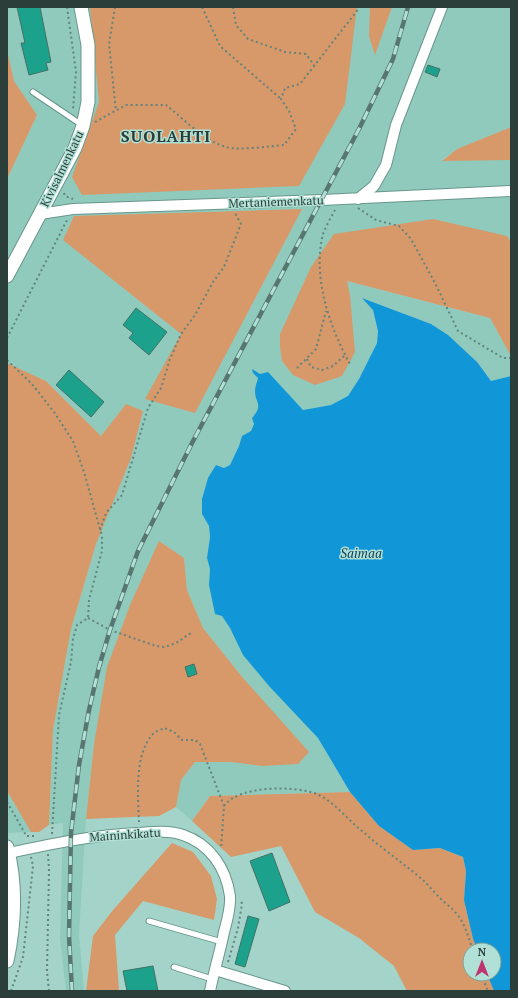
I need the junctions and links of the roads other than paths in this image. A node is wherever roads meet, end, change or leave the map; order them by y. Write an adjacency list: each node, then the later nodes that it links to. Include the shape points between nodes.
1 (81, 7): 4 (street, Kivisalmenkatu, via 88,45 88,102)
2 (442, 7): 6 (street, via 396,125 386,165 374,186)
3 (32, 92): 4 (lane)
4 (82, 127): 7 (street, Kivisalmenkatu, via 75,148)
5 (511, 191): 6 (street, Mertaniemenkatu)
6 (349, 199): 7 (street, Mertaniemenkatu, via 73,209)
7 (40, 214): 8 (street, Kivisalmenkatu)
8 (7, 276)
9 (8, 850): 11 (street, Maininkikatu, via 49,840 123,834 158,832 192,839 213,855 226,878 230,897); 12 (street, via 15,914)
10 (149, 921): 11 (lane)
11 (222, 942): 14 (street, Maininkikatu)
12 (7, 961)
13 (174, 966): 14 (lane)
14 (213, 974): 15 (street, Maininkikatu); 16 (street, via 225,972)
15 (210, 991)
16 (285, 991)

